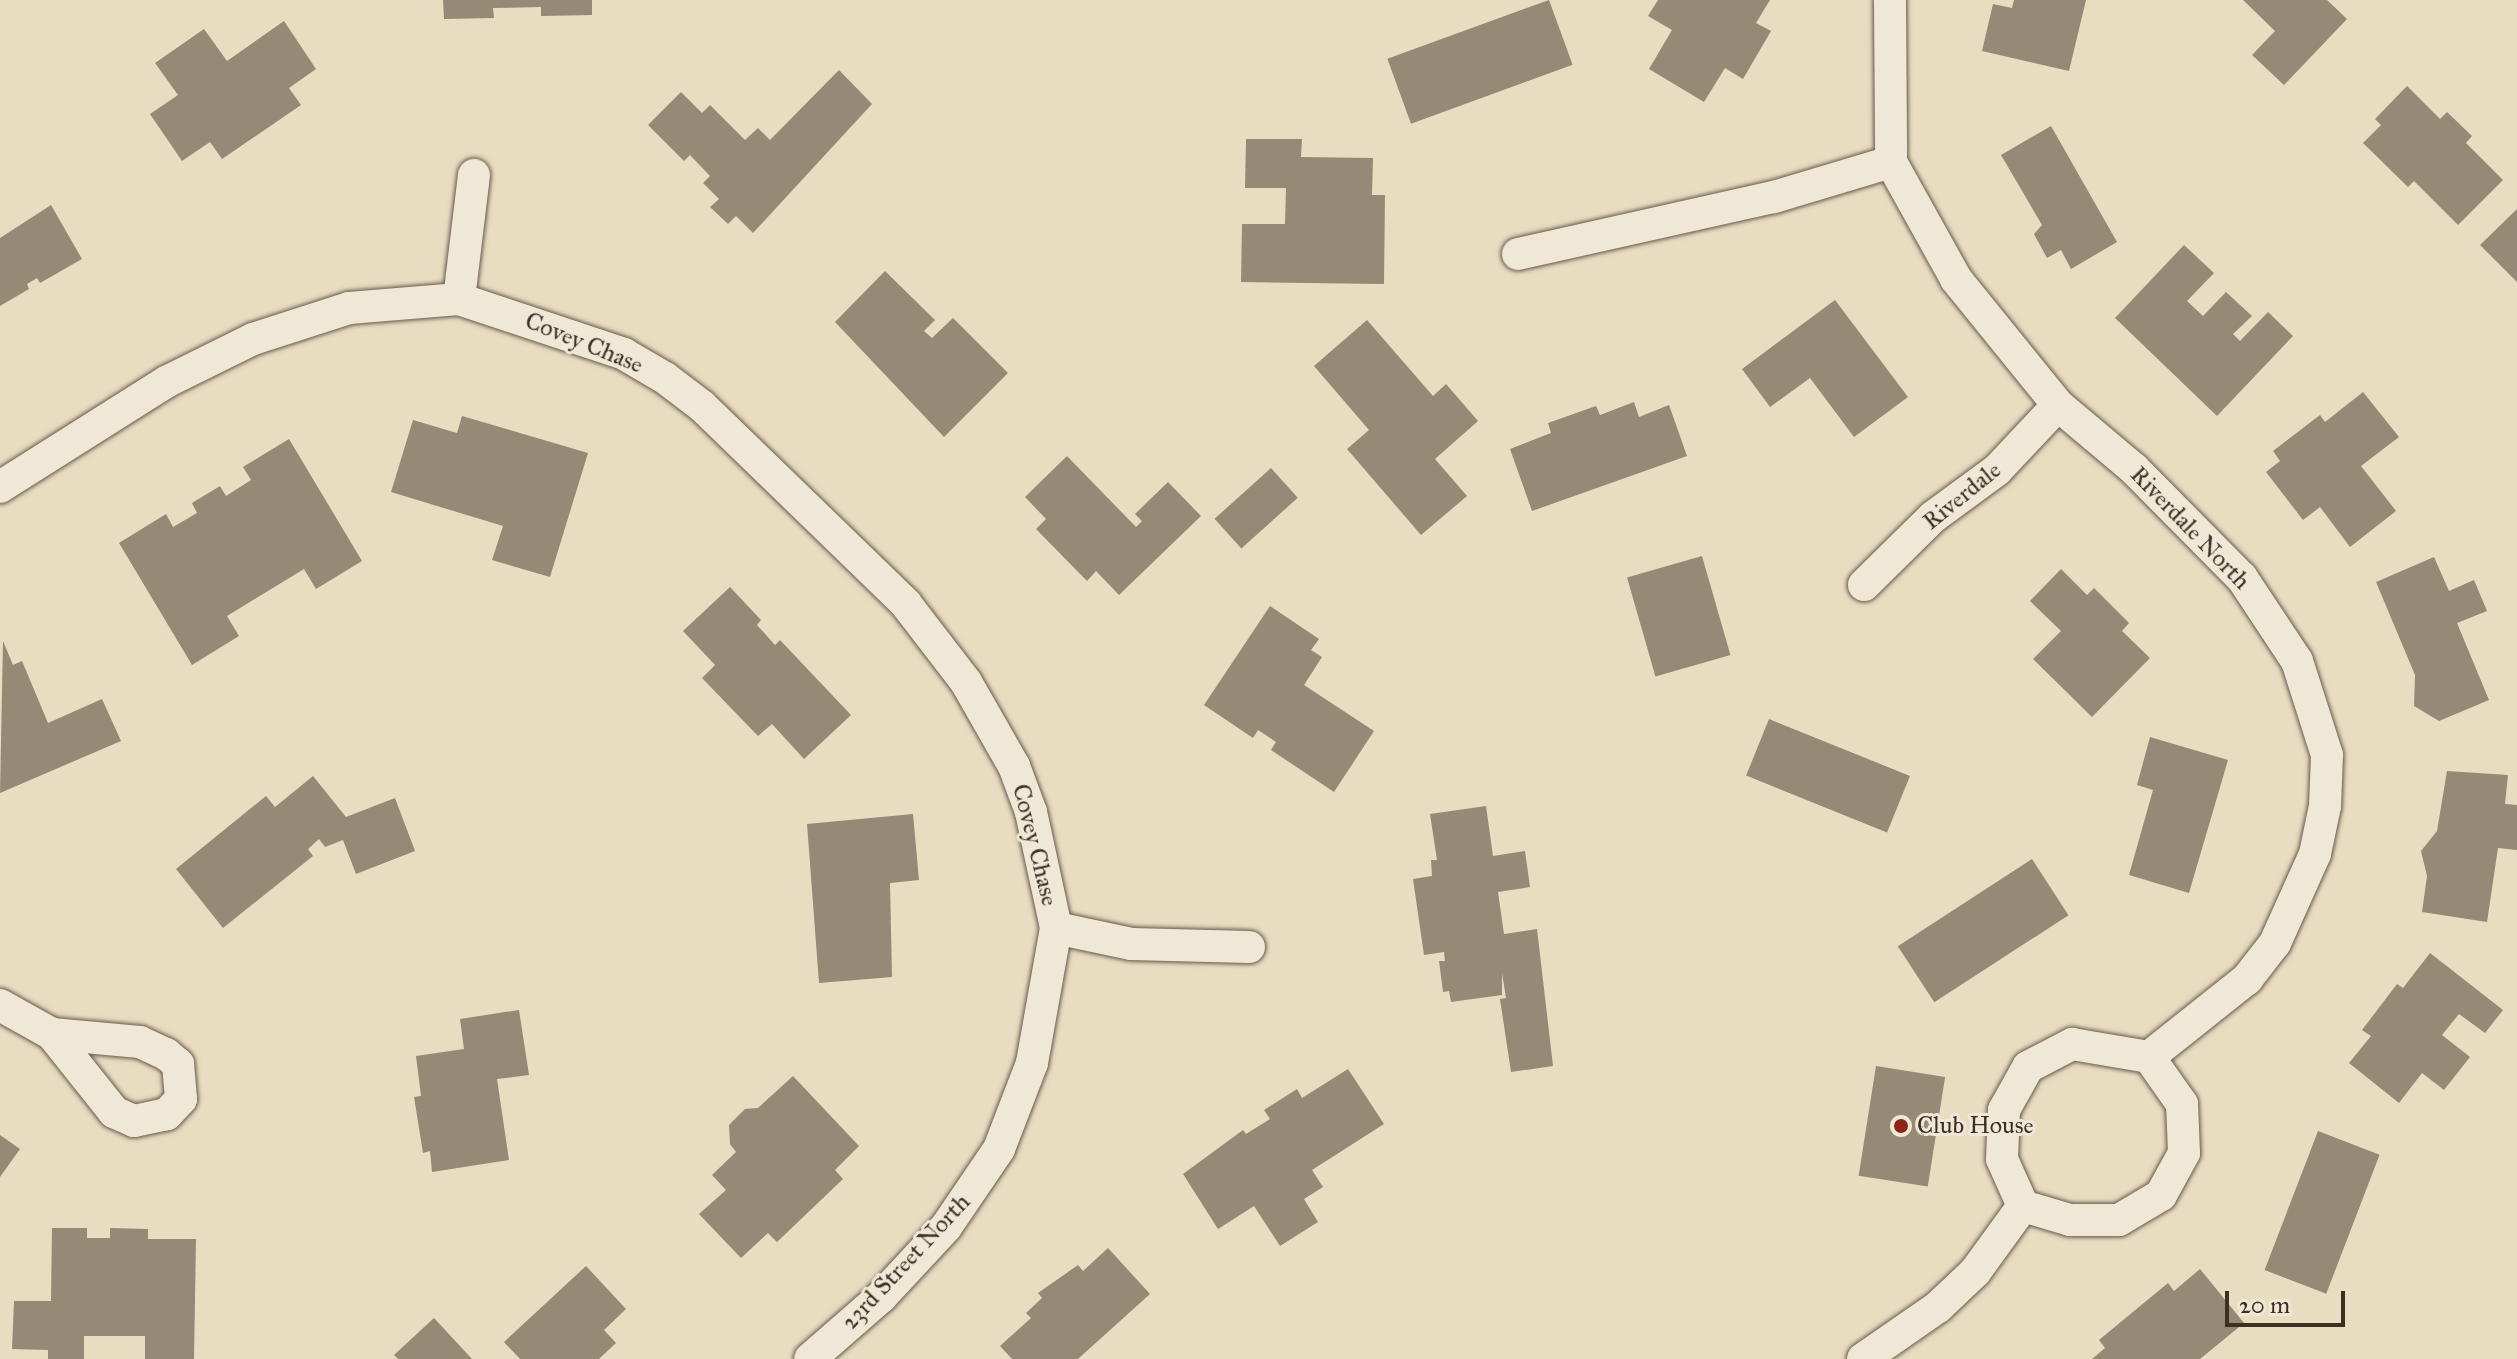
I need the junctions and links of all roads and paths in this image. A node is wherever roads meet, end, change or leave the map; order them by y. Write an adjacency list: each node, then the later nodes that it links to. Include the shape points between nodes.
1 (1890, 0): 2 (street, Riverdale North)
2 (1891, 162): 4 (street, via 1774,197); 6 (street, Riverdale North, via 1956,279)
3 (474, 175): 5 (street)
4 (1518, 254)
5 (459, 299): 7 (street, Covey Chase, via 349,308 253,339 166,382); 9 (street, Covey Chase, via 624,354 665,378 702,406 906,604 966,682 1014,766 1031,812)
6 (2058, 405): 8 (street, Riverdale, via 1997,470 1933,517); 13 (street, Riverdale North, via 2145,479 2242,578 2297,661 2327,755 2325,806 2315,854 2275,943 2247,979)
7 (0, 487)
8 (1864, 585)
9 (1056, 928): 10 (street, via 1131,944); 15 (street, 23rd Street North, via 1032,1063 999,1149 946,1227 881,1297)
10 (1249, 947)
11 (0, 1005): 12 (street)
12 (52, 1034)
13 (2149, 1057): 14 (street, via 2072,1044 2028,1067 2004,1110 2002,1159); 14 (street, via 2182,1104 2184,1153 2161,1195 2119,1220 2070,1220)
14 (2023, 1206): 16 (street, via 1975,1272 1938,1307)
15 (810, 1359)
16 (1863, 1359)

